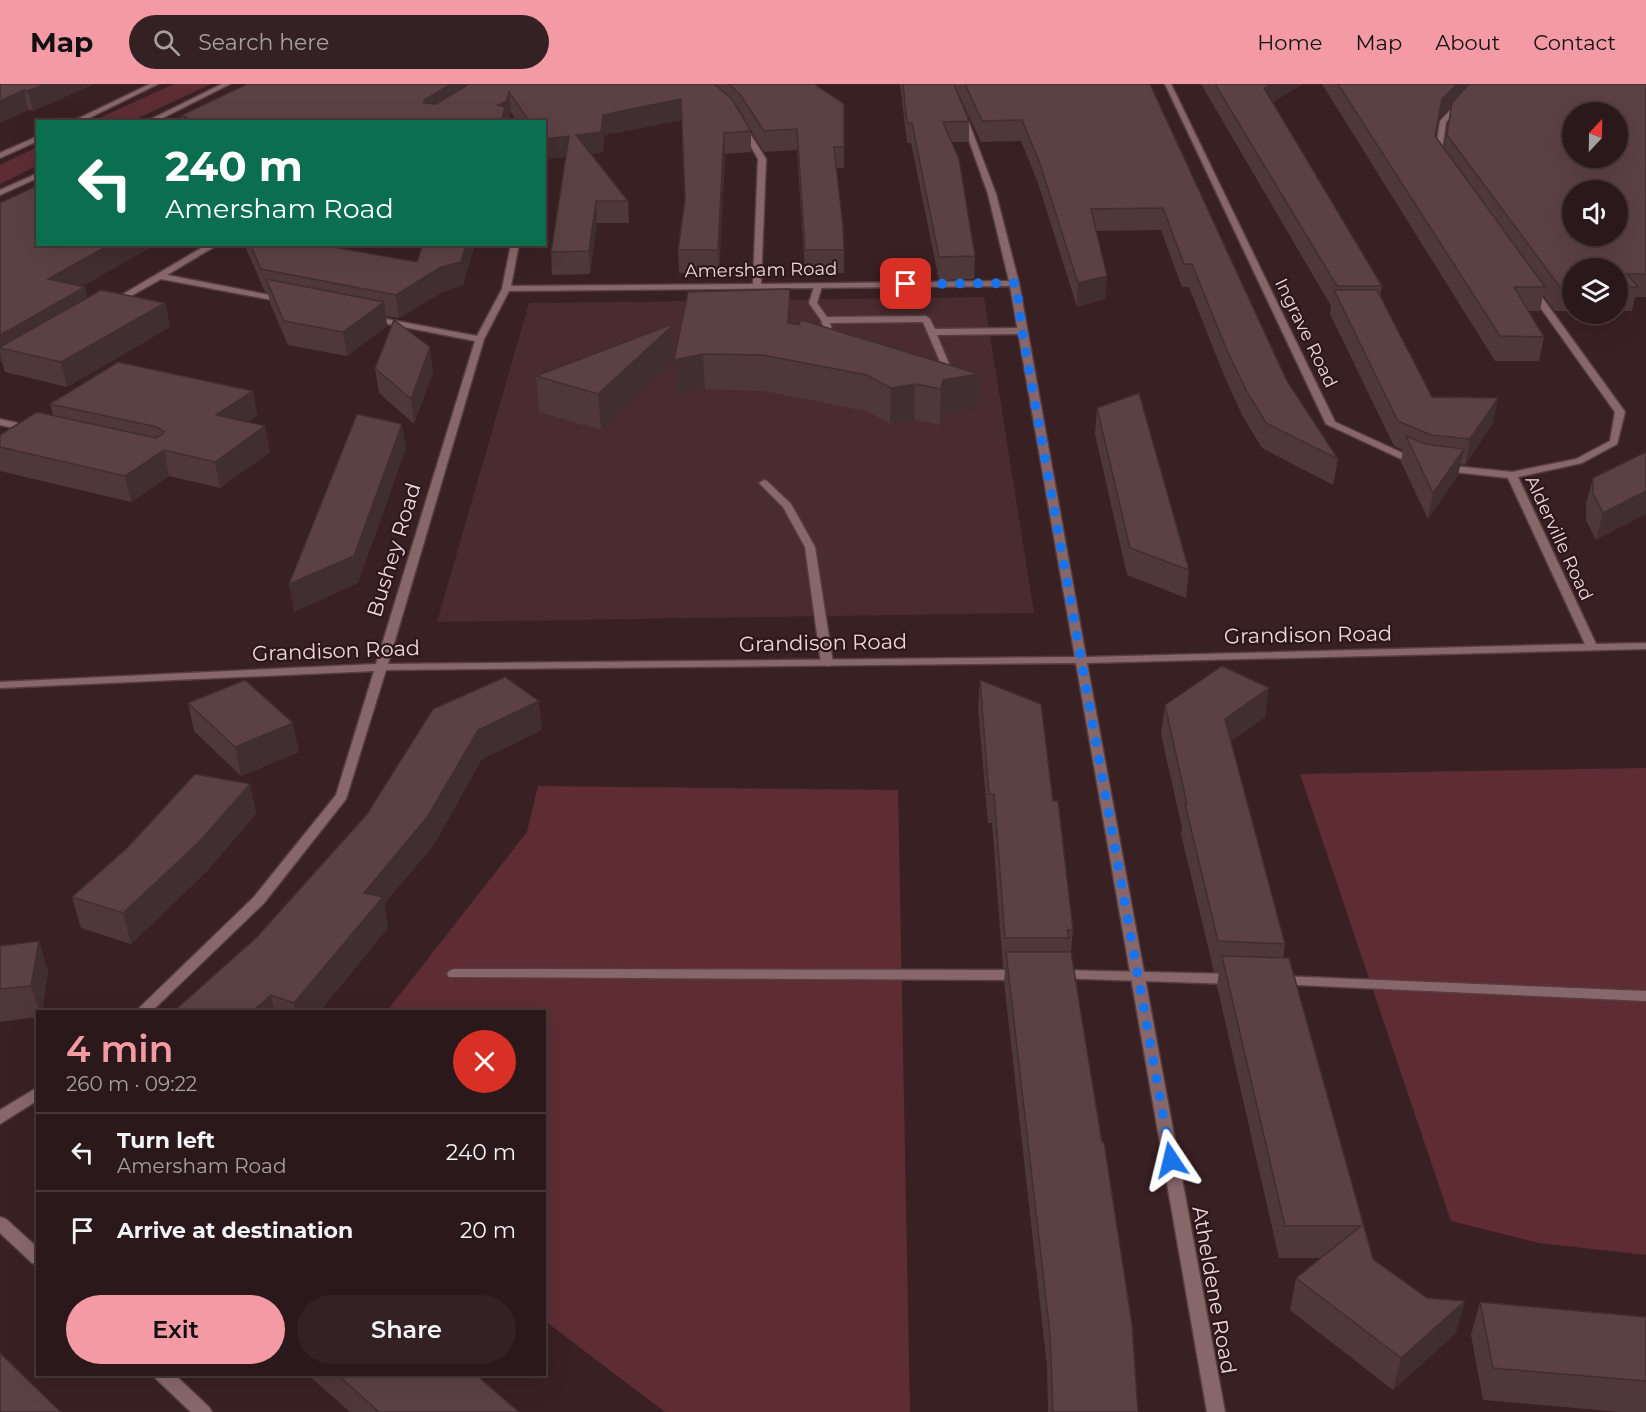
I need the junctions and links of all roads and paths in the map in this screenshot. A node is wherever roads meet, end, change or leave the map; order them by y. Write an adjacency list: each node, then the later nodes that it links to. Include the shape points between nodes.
1 (155, 84): 6 (street)
2 (227, 84): 7 (street)
3 (1168, 84): 33 (street, Ingrave Road, via 1332,424)
4 (1477, 84): 11 (street, via 1443,121 1437,157)
5 (958, 106): 18 (street, Atheldene Road, via 978,149)
6 (78, 120)
7 (152, 120)
8 (742, 125): 20 (street, via 762,159)
9 (36, 139): 10 (street)
10 (0, 156)
11 (1444, 167)
12 (36, 176): 13 (street)
13 (0, 192)
14 (212, 246): 16 (street)
15 (515, 246): 21 (street, Bushey Road)
16 (160, 276): 22 (street); 23 (street)
17 (1525, 280): 35 (street, Alderville Road, via 1620,412 1614,442 1579,461)
18 (1016, 283): 19 (street, Amersham Road); 26 (street, Atheldene Road)
19 (818, 286): 20 (street, Amersham Road); 25 (street, via 813,303)
20 (757, 287): 21 (street, Amersham Road)
21 (506, 289): 28 (street, Bushey Road)
22 (297, 303)
23 (100, 311)
24 (366, 317): 28 (street)
25 (825, 320): 27 (street, via 926,319); 29 (street)
26 (1022, 331): 27 (street); 39 (street, Atheldene Road)
27 (932, 332): 30 (street, via 948,371 949,383)
28 (480, 339): 41 (street, Bushey Road)
29 (834, 349)
30 (939, 381)
31 (0, 422): 32 (street)
32 (46, 432)
33 (1423, 466)
34 (1434, 467): 35 (street)
35 (1512, 475): 38 (street, Alderville Road)
36 (764, 483): 40 (street, via 787,506 810,547)
37 (1646, 646): 38 (street, Grandison Road)
38 (1592, 647): 39 (street, Grandison Road)
39 (1082, 660): 40 (street, Grandison Road); 44 (street, Atheldene Road)
40 (827, 663): 41 (street, Grandison Road)
41 (380, 667): 42 (street, Grandison Road); 48 (street, Bushey Road, via 342,796 259,900)
42 (0, 685)
43 (454, 974): 44 (street)
44 (1138, 976): 45 (street); 55 (street, Atheldene Road)
45 (1248, 980)
46 (1272, 981): 47 (street)
47 (1646, 996)
48 (144, 1010)
49 (36, 1093): 50 (street)
50 (0, 1118)
51 (0, 1223): 52 (street)
52 (36, 1256)
53 (164, 1376): 54 (street)
54 (203, 1412)
55 (1215, 1412)

